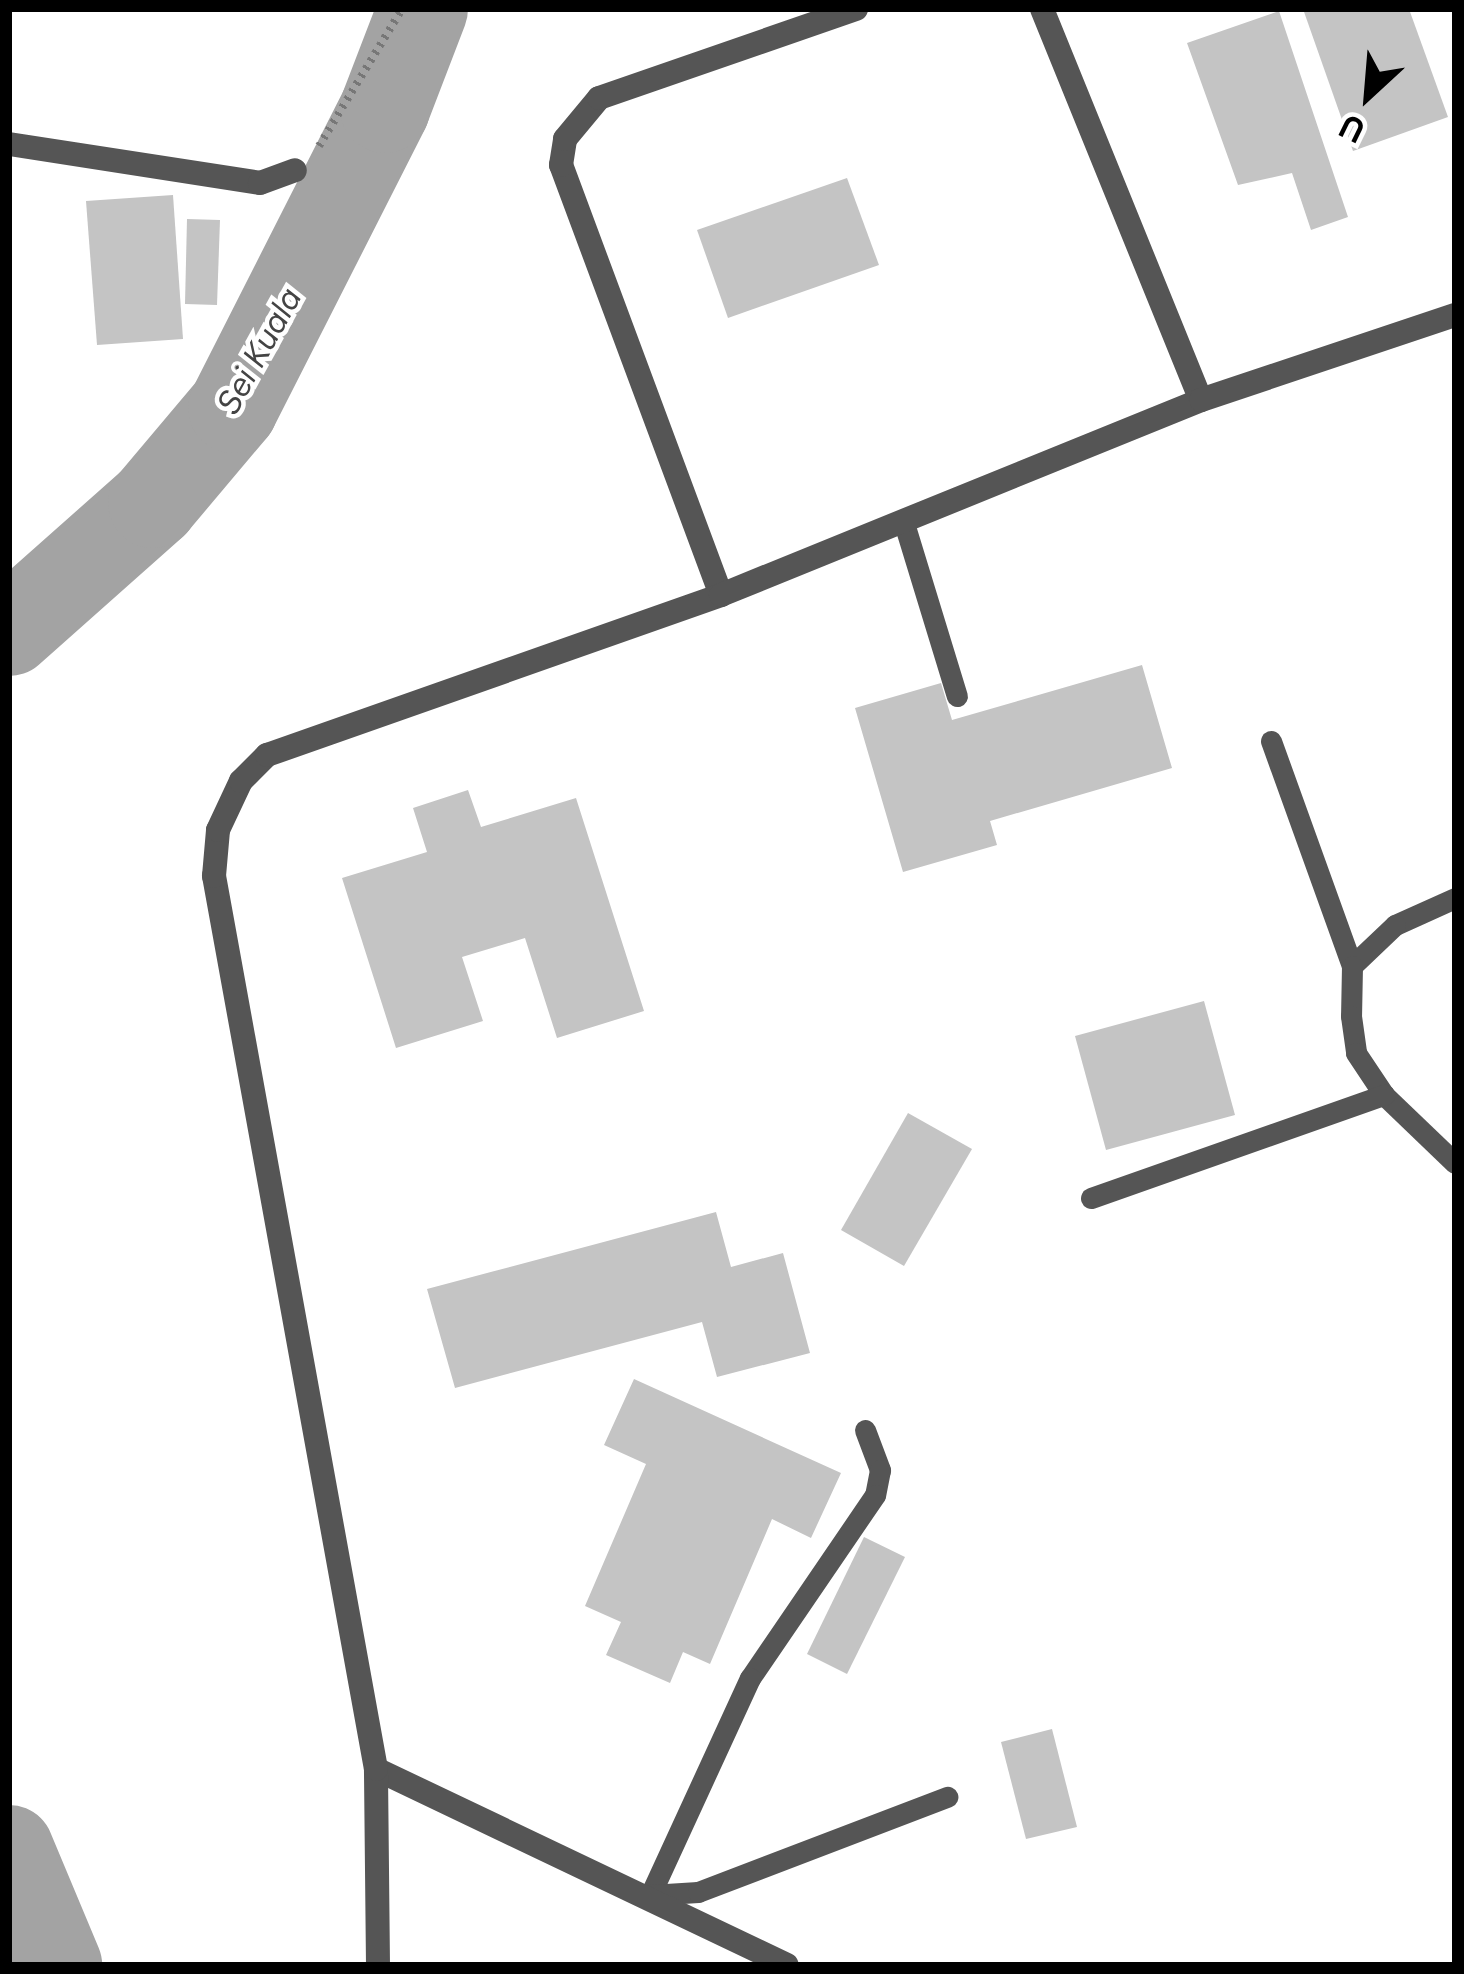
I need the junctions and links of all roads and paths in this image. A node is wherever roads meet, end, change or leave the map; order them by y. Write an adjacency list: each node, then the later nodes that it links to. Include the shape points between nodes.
1 (402, 9): 5 (path)
2 (856, 9): 9 (street, via 599,98 565,139 561,165)
3 (1042, 9): 7 (street)
4 (9, 144): 5 (street, via 260,183)
5 (295, 170)
6 (1455, 315): 7 (street)
7 (1201, 400): 8 (street)
8 (904, 523): 9 (street); 10 (lane)
9 (722, 595): 18 (street, via 267,755 218,830 214,876)
10 (957, 696)
11 (1271, 741): 13 (lane)
12 (1455, 898): 13 (lane, via 1395,925)
13 (1352, 965): 14 (lane, via 1356,1053)
14 (1384, 1095): 15 (lane); 16 (lane)
15 (1455, 1163)
16 (1091, 1198)
17 (865, 1430): 20 (lane, via 880,1470 875,1495 750,1678)
18 (376, 1769): 20 (street); 21 (street)
19 (947, 1797): 20 (lane, via 698,1892)
20 (650, 1895): 22 (street)
21 (377, 1965)
22 (787, 1965)

